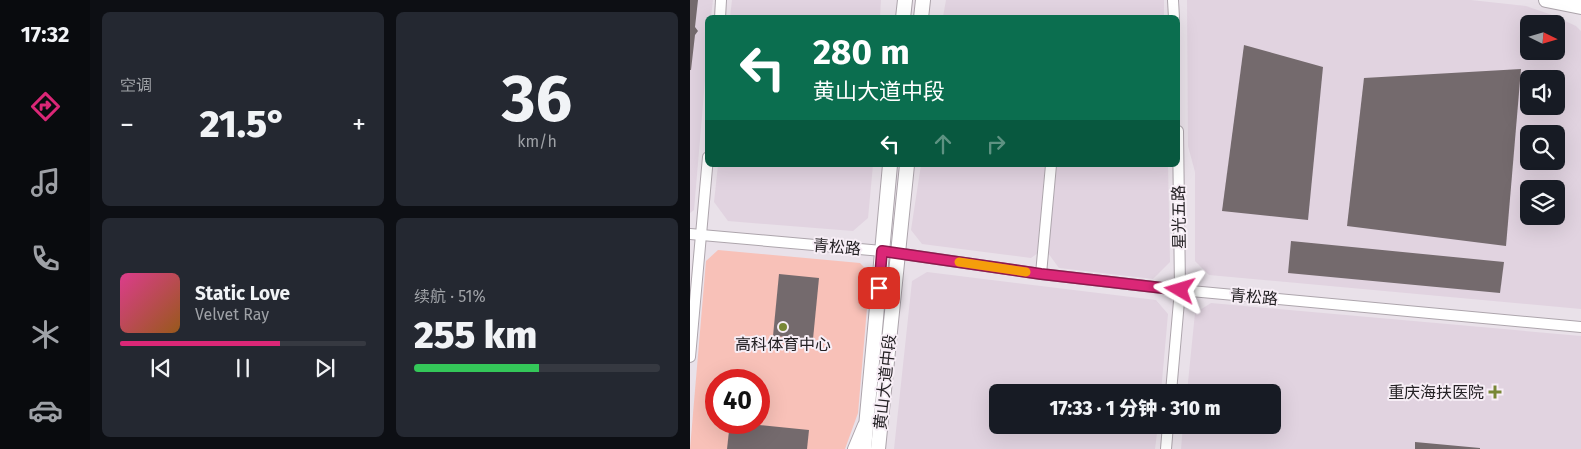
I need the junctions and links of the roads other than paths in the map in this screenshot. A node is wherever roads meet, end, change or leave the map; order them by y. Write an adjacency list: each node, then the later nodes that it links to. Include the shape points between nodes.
1 (722, 0): 8 (street)
2 (905, 0): 9 (main road)
3 (922, 0): 10 (main road)
4 (1173, 0): 11 (street)
5 (1550, 1): 6 (main road); 7 (main road)
6 (1581, 7)
7 (1581, 14)
8 (720, 15)
9 (904, 15)
10 (921, 15)
11 (1174, 15)
12 (706, 167): 17 (street)
13 (890, 167): 18 (main road, 黄山大道中段)
14 (906, 167): 19 (main road, 黄山大道中段)
15 (1051, 167): 20 (street)
16 (1178, 167): 21 (street, 星光五路)
17 (695, 235): 18 (street, 青松路); 23 (street)
18 (882, 251): 19 (street, 青松路); 25 (main road, 黄山大道中段)
19 (898, 253): 20 (street, 青松路); 29 (main road, 黄山大道中段)
20 (1041, 274): 21 (street, 青松路)
21 (1180, 290): 22 (street, 青松路); 24 (street, 星光五路)
22 (1581, 327)
23 (690, 357)
24 (1172, 384)
25 (866, 418): 27 (street); 28 (main road, 黄山大道中段)
26 (1167, 434): 30 (street)
27 (853, 449)
28 (864, 449)
29 (878, 449)
30 (1166, 449)

